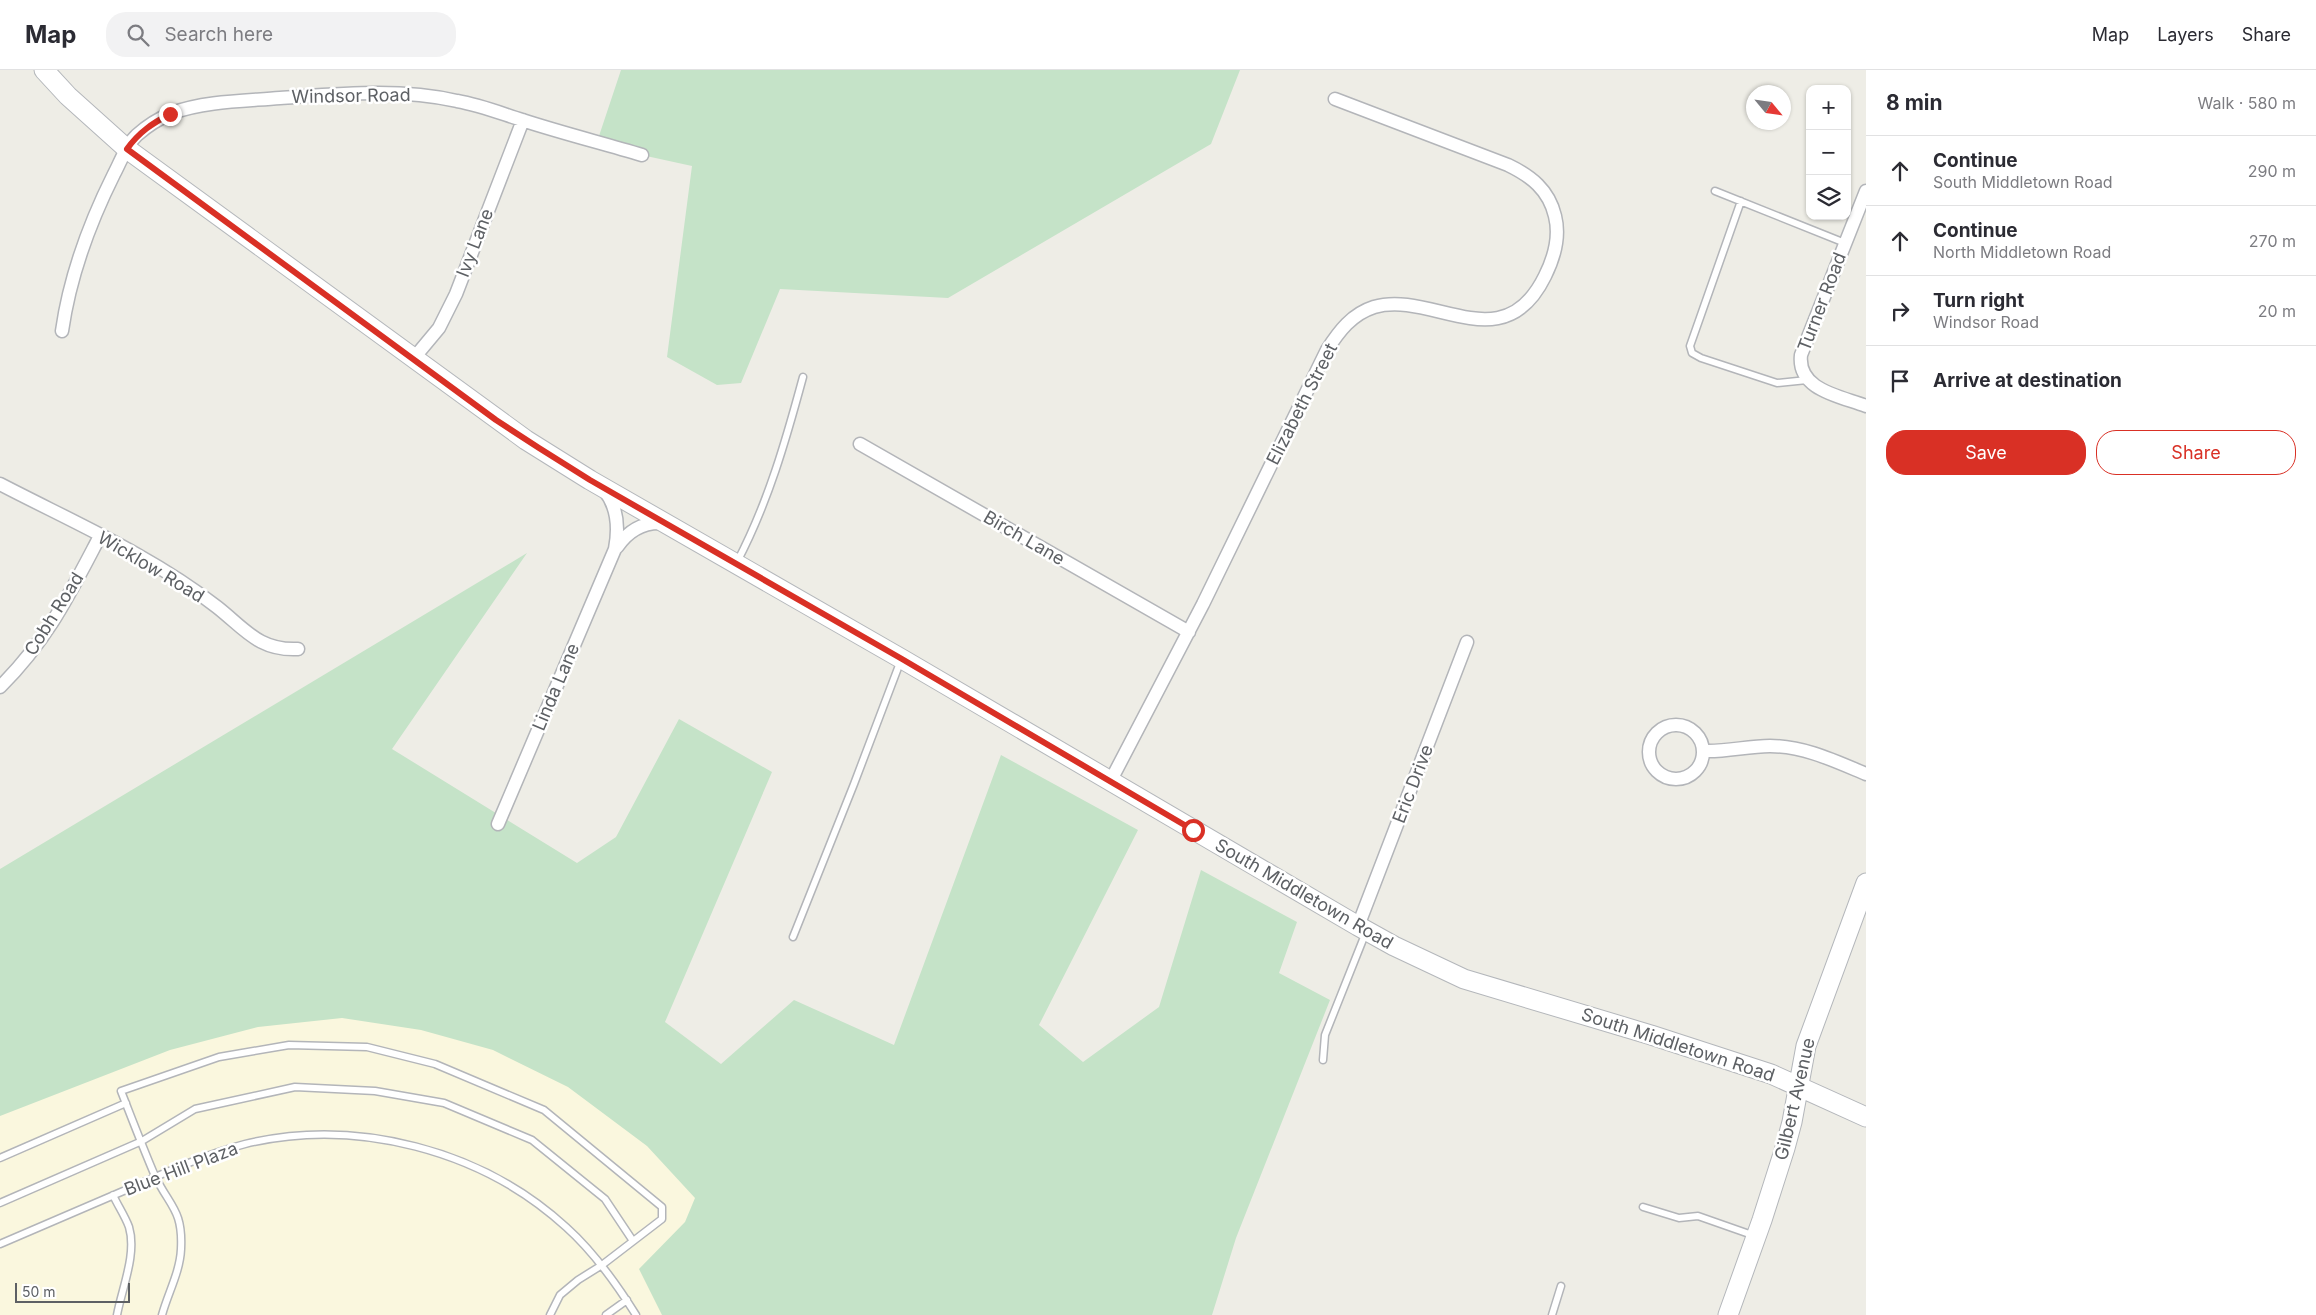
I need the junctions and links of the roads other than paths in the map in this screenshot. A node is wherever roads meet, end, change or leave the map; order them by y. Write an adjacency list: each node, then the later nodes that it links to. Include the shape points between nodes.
1 (44, 70): 4 (street, South Middletown Road)
2 (1335, 99): 22 (street, Elizabeth Street, via 1508,165 1533,180 1550,203 1555,217 1557,236 1554,252 1540,287 1528,301 1498,318 1466,318 1390,304 1361,312 1348,322 1327,350)
3 (523, 120): 4 (street, Windsor Road, via 464,102 416,94 375,92 252,100 188,108 170,114 136,136); 5 (street, Windsor Road); 11 (street, Ivy Lane, via 456,294 438,328)
4 (127, 149): 10 (street, Windsor Road, via 82,245); 11 (street, South Middletown Road)
5 (642, 154)
6 (1715, 191): 8 (lane)
7 (1866, 191): 9 (street, Turner Road)
8 (1741, 201): 9 (lane); 13 (lane, via 1690,346 1692,352 1701,358 1777,383)
9 (1845, 243): 13 (street, Turner Road, via 1800,355 1802,374)
10 (62, 331)
11 (414, 358): 17 (street, South Middletown Road, via 496,420)
12 (803, 377): 21 (lane, via 776,471)
13 (1807, 380): 14 (street, via 1818,388)
14 (1866, 406)
15 (860, 444): 22 (street, Birch Lane)
16 (0, 484): 19 (street, Wicklow Road)
17 (601, 486): 18 (street, South Middletown Road); 20 (street, Linda Lane, via 609,496 616,516)
18 (665, 523): 20 (street, Linda Lane, via 636,528); 21 (street, South Middletown Road)
19 (100, 536): 24 (street, Wicklow Road, via 198,592 255,639 283,650); 26 (street, Cobh Road, via 44,637)
20 (615, 549): 30 (street, Linda Lane)
21 (736, 564): 25 (street, South Middletown Road)
22 (1188, 632): 29 (street, Elizabeth Street)
23 (1467, 642): 32 (street, Eric Drive)
24 (298, 649)
25 (902, 659): 29 (street, South Middletown Road); 33 (lane)
26 (0, 687)
27 (1704, 751): 27 (street, via 1696,732 1678,724 1657,732 1649,751 1654,767 1667,778 1675,779 1696,771); 28 (street, via 1790,747 1812,752)
28 (1866, 774)
29 (1110, 782): 32 (street, South Middletown Road)
30 (498, 824)
31 (1866, 883): 35 (street, Gilbert Avenue, via 1806,1046)
32 (1362, 928): 34 (lane, via 1325,1035); 35 (street, South Middletown Road, via 1464,979 1651,1035)
33 (792, 938)
34 (1323, 1060)
35 (1799, 1086): 37 (street, South Middletown Road); 44 (street, Gilbert Avenue, via 1792,1122)
36 (126, 1103): 38 (lane); 39 (lane); 45 (lane, via 121,1091 220,1057 289,1045 367,1048 435,1064 544,1110 662,1207 662,1219)
37 (1866, 1117)
38 (142, 1141): 40 (lane); 42 (lane); 45 (lane, via 195,1109 295,1087 375,1091 444,1103 532,1140 605,1199)
39 (0, 1158)
40 (156, 1177): 41 (lane, Blue Hill Plaza); 47 (lane, Blue Hill Plaza, via 218,1152 271,1139 351,1136 402,1143 454,1158 504,1182 566,1227); 51 (lane, via 178,1213 181,1229 176,1274)
41 (113, 1195): 46 (lane, Blue Hill Plaza); 50 (lane, via 131,1238)
42 (0, 1202)
43 (1643, 1207): 44 (lane, via 1679,1218 1698,1216)
44 (1756, 1237): 56 (street, Gilbert Avenue)
45 (633, 1241): 47 (lane)
46 (0, 1244)
47 (602, 1265): 49 (lane, Blue Hill Plaza); 52 (lane, via 560,1295)
48 (1561, 1286): 55 (lane)
49 (627, 1300): 53 (lane); 54 (lane, Blue Hill Plaza)
50 (116, 1315)
51 (162, 1315)
52 (550, 1315)
53 (606, 1315)
54 (636, 1315)
55 (1552, 1315)
56 (1728, 1315)

